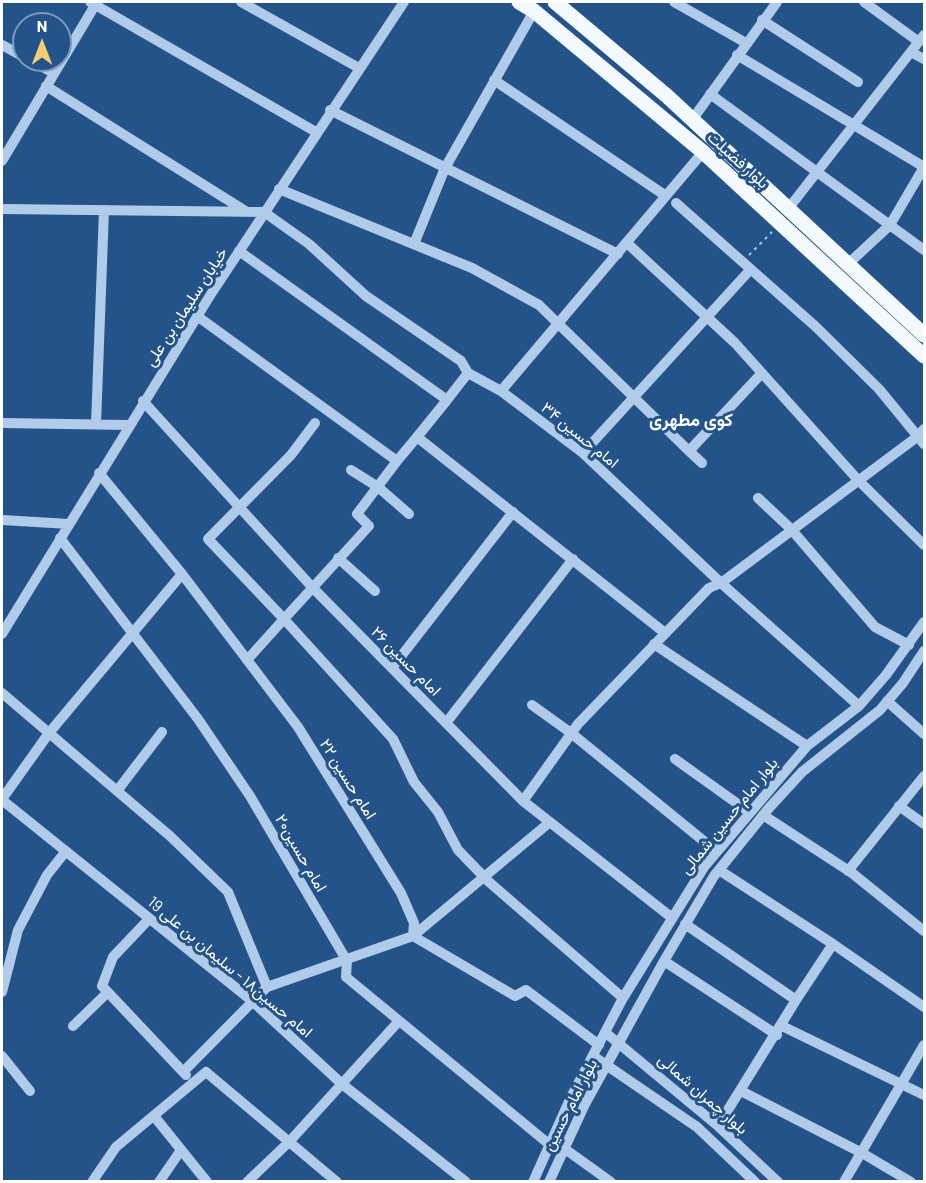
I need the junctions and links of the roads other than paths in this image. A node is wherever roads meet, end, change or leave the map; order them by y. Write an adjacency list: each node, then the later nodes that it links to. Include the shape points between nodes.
1 (94, 2): 19 (street); 27 (street)
2 (241, 2): 18 (street)
3 (404, 2): 18 (street, خیابان سلیمان بن علی)
4 (519, 2): 9 (main road, بلوار فضیلت)
5 (555, 2): 11 (main road, بلوار فضیلت)
6 (674, 2): 14 (street)
7 (777, 2): 10 (street)
8 (864, 2): 13 (street)
9 (534, 11): 12 (main road, بلوار فضیلت); 20 (street)
10 (762, 20): 14 (street); 21 (street)
11 (579, 22): 12 (main road); 25 (main road, بلوار فضیلت)
12 (566, 37): 28 (main road, بلوار فضیلت)
13 (922, 38): 15 (street)
14 (746, 43): 16 (street)
15 (911, 52): 17 (street); 26 (street)
16 (737, 55): 23 (street); 26 (street)
17 (924, 59)
18 (359, 68): 24 (street, خیابان سلیمان بن علی)
19 (54, 73): 22 (street)
20 (494, 80): 31 (street); 34 (street)
21 (858, 82)
22 (46, 86): 29 (street); 40 (street)
23 (710, 94): 25 (street); 32 (street)
24 (330, 110): 27 (street, خیابان سلیمان بن علی); 31 (street)
25 (692, 120): 36 (main road, بلوار فضیلت)
26 (856, 126): 30 (street); 32 (street)
27 (316, 132): 33 (street, خیابان سلیمان بن علی)
28 (704, 152): 34 (street); 49 (main road, بلوار فضیلت, via 781,223)
29 (2, 161)
30 (924, 167): 41 (street)
31 (445, 168): 43 (street); 46 (street)
32 (819, 173): 36 (street); 41 (street)
33 (279, 189): 39 (street, خیابان سلیمان بن علی); 43 (street)
34 (666, 196): 42 (street)
35 (676, 203): 48 (street)
36 (788, 209): 47 (main road, بلوار فضیلت)
37 (2, 210): 38 (street)
38 (104, 210): 40 (street); 63 (street)
39 (264, 212): 40 (street); 45 (street, خیابان سلیمان بن علی); 55 (street, امام حسین ۳۴, via 309,244 366,296 461,361)
40 (248, 213)
41 (890, 225): 44 (street); 47 (street)
42 (627, 243): 46 (street); 51 (street)
43 (414, 244): 52 (street, via 472,268 539,304)
44 (924, 250)
45 (239, 251): 50 (street, خیابان سلیمان بن علی); 59 (street)
46 (618, 254): 52 (street)
47 (848, 264): 49 (main road, بلوار فضیلت)
48 (746, 266): 51 (street); 66 (street, via 815,326)
49 (873, 298): 53 (main road, بلوار فضیلت); 54 (main road, بلوار فضیلت)
50 (197, 316): 60 (street, خیابان سلیمان بن علی); 69 (street)
51 (708, 318): 56 (street); 58 (street)
52 (560, 322): 57 (street); 58 (street)
53 (924, 335)
54 (924, 356)
55 (468, 373): 57 (street, امام حسین ۳۴); 59 (street)
56 (762, 373): 67 (street); 73 (street)
57 (501, 391): 68 (street, امام حسین ۳۴)
58 (635, 397): 67 (street); 68 (street)
59 (447, 400): 65 (street)
60 (143, 401): 64 (street, خیابان سلیمان بن علی); 76 (street, امام حسین ۲۶)
61 (2, 423): 63 (street)
62 (315, 423): 76 (street, via 291,455)
63 (96, 424): 64 (street)
64 (128, 425): 72 (street, خیابان سلیمان بن علی)
65 (417, 437): 69 (street); 77 (street)
66 (922, 437): 73 (street)
67 (688, 451): 70 (street)
68 (583, 453): 87 (street, امام حسین ۳۴)
69 (397, 460): 74 (street)
70 (702, 464)
71 (351, 470): 74 (street)
72 (99, 473): 80 (street, خیابان سلیمان بن علی); 86 (street, امام حسین ۲۲)
73 (858, 480): 81 (street); 83 (street)
74 (378, 487): 78 (street); 84 (street, via 357,514 369,526)
75 (758, 498): 81 (street)
76 (238, 506): 88 (street, امام حسین ۲۶); 91 (street, via 208,539)
77 (513, 512): 85 (street); 100 (street)
78 (409, 514)
79 (2, 520): 80 (street)
80 (69, 524): 82 (street, خیابان سلیمان بن علی)
81 (791, 529): 87 (street); 97 (street, via 875,627)
82 (60, 538): 90 (street, خیابان سلیمان بن علی); 95 (street, امام حسین۲۰)
83 (924, 545)
84 (338, 558): 88 (street); 89 (street)
85 (573, 560): 93 (street); 105 (street)
86 (183, 574): 95 (street); 99 (street, امام حسین ۲۲)
87 (721, 583): 93 (street, via 709,588); 104 (street, امام حسین ۳۴)
88 (312, 587): 91 (street); 100 (street, امام حسین ۲۶)
89 (375, 591)
90 (7, 613): 94 (street, خیابان سلیمان بن علی)
91 (284, 619): 99 (street); 125 (street, via 393,739 414,782 438,812 458,850)
92 (924, 622): 97 (street, بلوار امام حسین شمالی)
93 (665, 633): 96 (street)
94 (2, 634)
95 (132, 634): 107 (street); 132 (street, امام حسین۲۰, via 250,795)
96 (654, 644): 108 (street); 110 (street)
97 (909, 645): 104 (street, بلوار امام حسین شمالی)
98 (924, 651): 102 (street, بلوار امام حسین شمالی)
99 (247, 660): 130 (street, امام حسین ۲۲, via 298,727 401,893 414,923)
100 (392, 668): 105 (street, امام حسین ۲۶)
101 (2, 693): 107 (street)
102 (887, 701): 109 (street); 118 (street, بلوار امام حسین شمالی, via 802,772)
103 (532, 705): 108 (street)
104 (859, 706): 110 (street, بلوار امام حسین شمالی)
105 (446, 723): 115 (street, امام حسین ۲۶)
106 (162, 732): 113 (street)
107 (49, 733): 113 (street); 114 (street)
108 (571, 734): 115 (street); 121 (street)
109 (924, 734)
110 (807, 746): 117 (street, بلوار امام حسین شمالی)
111 (675, 759): 117 (street)
112 (924, 776): 116 (street)
113 (117, 791): 134 (street, via 228,892)
114 (2, 800): 122 (street, امام حسین۱۸ - سلیمان بن علی 19)
115 (523, 801): 119 (street, امام حسین ۲۶)
116 (899, 806): 120 (street); 124 (street)
117 (749, 812): 121 (street, بلوار امام حسین شمالی)
118 (763, 815): 123 (street, بلوار امام حسین شمالی); 124 (street)
119 (550, 822): 125 (street); 126 (street, امام حسین ۲۶)
120 (924, 824)
121 (716, 851): 126 (street, بلوار امام حسین شمالی)
122 (66, 852): 127 (street, امام حسین۱۸ - سلیمان بن علی 19); 135 (street, via 47,875 18,930)
123 (719, 870): 128 (street, بلوار امام حسین شمالی); 131 (street)
124 (848, 871): 129 (street)
125 (485, 877): 130 (street); 137 (street)
126 (671, 917): 137 (street, بلوار امام حسین شمالی)
127 (149, 919): 136 (street, via 113,957 102,986); 138 (street, امام حسین۱۸ - سلیمان بن علی 19)
128 (685, 924): 133 (street, بلوار امام حسین شمالی); 139 (street)
129 (924, 932)
130 (413, 936): 132 (street); 146 (street, via 516,996 526,990)
131 (833, 944): 139 (street); 140 (street)
132 (347, 961): 134 (street); 141 (street, امام حسین۲۰, via 346,977)
133 (664, 961): 143 (street); 145 (street, بلوار امام حسین شمالی)
134 (267, 987): 138 (street)
135 (2, 992)
136 (108, 992): 142 (street); 151 (street)
137 (623, 998): 144 (street, بلوار امام حسین شمالی)
138 (251, 1000): 151 (street); 154 (street, امام حسین۱۸ - سلیمان بن علی 19)
139 (796, 1000): 143 (street)
140 (924, 1007)
141 (399, 1021): 154 (street); 161 (street, امام حسین۲۰)
142 (73, 1026)
143 (779, 1031): 152 (street); 156 (street)
144 (606, 1033): 145 (street, بلوار چمران شمالی); 146 (street, بلوار امام حسین شمالی)
145 (620, 1043): 150 (street, بلوار امام حسین); 159 (street, بلوار چمران شمالی)
146 (599, 1045): 149 (street, بلوار امام حسین شمالی)
147 (924, 1045): 152 (street)
148 (2, 1056): 155 (street)
149 (593, 1056): 150 (street, بلوار چمران شمالی); 161 (street, بلوار امام حسین شمالی)
150 (607, 1066): 162 (street, بلوار امام حسین); 174 (street, بلوار چمران شمالی, via 697,1127)
151 (183, 1072): 153 (street)
152 (901, 1082): 157 (street); 164 (street)
153 (193, 1083): 158 (street); 160 (street, via 206,1072)
154 (342, 1084): 160 (street); 170 (street, امام حسین۱۸ - سلیمان بن علی 19)
155 (30, 1091)
156 (741, 1091): 159 (street); 164 (street)
157 (924, 1095)
158 (154, 1116): 163 (street); 165 (street, via 116,1148)
159 (718, 1126): 175 (street, بلوار چمران شمالی)
160 (289, 1142): 168 (street); 169 (street)
161 (550, 1145): 171 (street, بلوار امام حسین شمالی)
162 (565, 1149): 172 (street, بلوار امام حسین); 173 (street)
163 (181, 1150): 166 (street); 167 (street)
164 (862, 1153): 176 (street); 177 (street)
165 (92, 1182)
166 (159, 1182)
167 (207, 1182)
168 (246, 1182)
169 (337, 1182)
170 (466, 1182)
171 (533, 1182)
172 (549, 1182)
173 (611, 1182)
174 (755, 1182)
175 (778, 1182)
176 (844, 1182)
177 (911, 1182)

